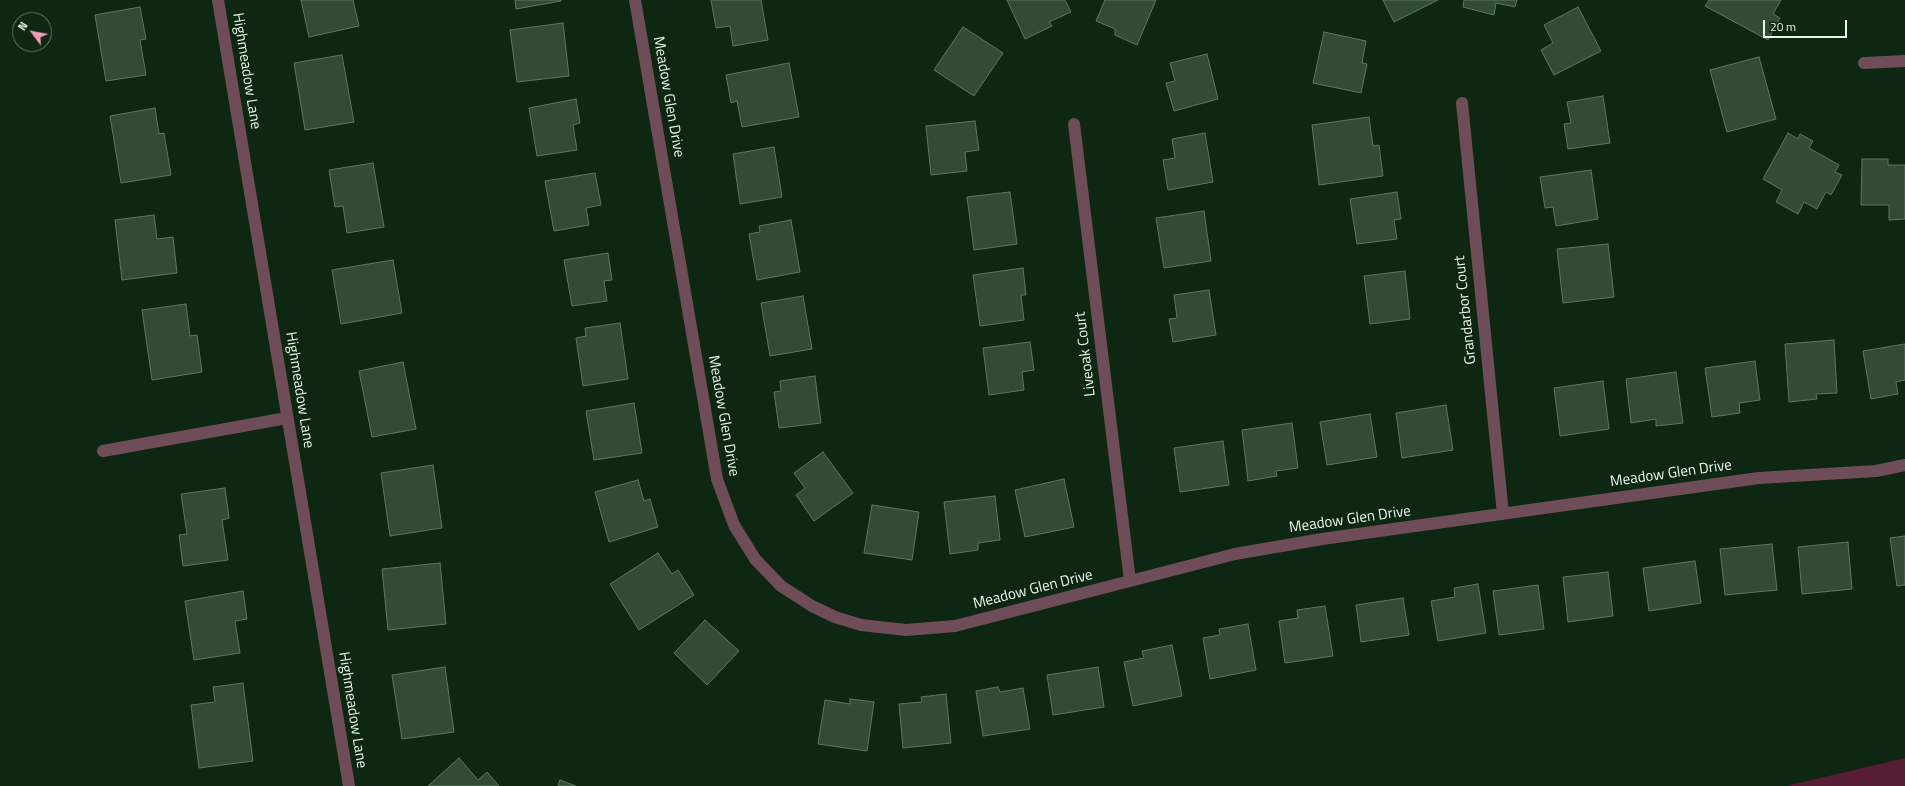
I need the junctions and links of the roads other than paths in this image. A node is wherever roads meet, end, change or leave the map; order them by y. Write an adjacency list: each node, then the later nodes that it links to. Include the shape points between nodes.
1 (218, 0): 7 (street, Highmeadow Lane)
2 (635, 0): 11 (street, Meadow Glen Drive, via 717,479 734,525 755,559 781,586 835,617 861,626 906,630 955,626)
3 (1905, 61): 4 (street)
4 (1864, 63)
5 (1462, 103): 10 (street, Grandarbor Court)
6 (1074, 124): 11 (street, Liveoak Court)
7 (287, 418): 8 (street); 12 (street, Highmeadow Lane)
8 (103, 451)
9 (1905, 465): 10 (street, Meadow Glen Drive, via 1876,471 1759,478)
10 (1503, 514): 11 (street, Meadow Glen Drive, via 1235,554)
11 (1130, 581)
12 (349, 786)

